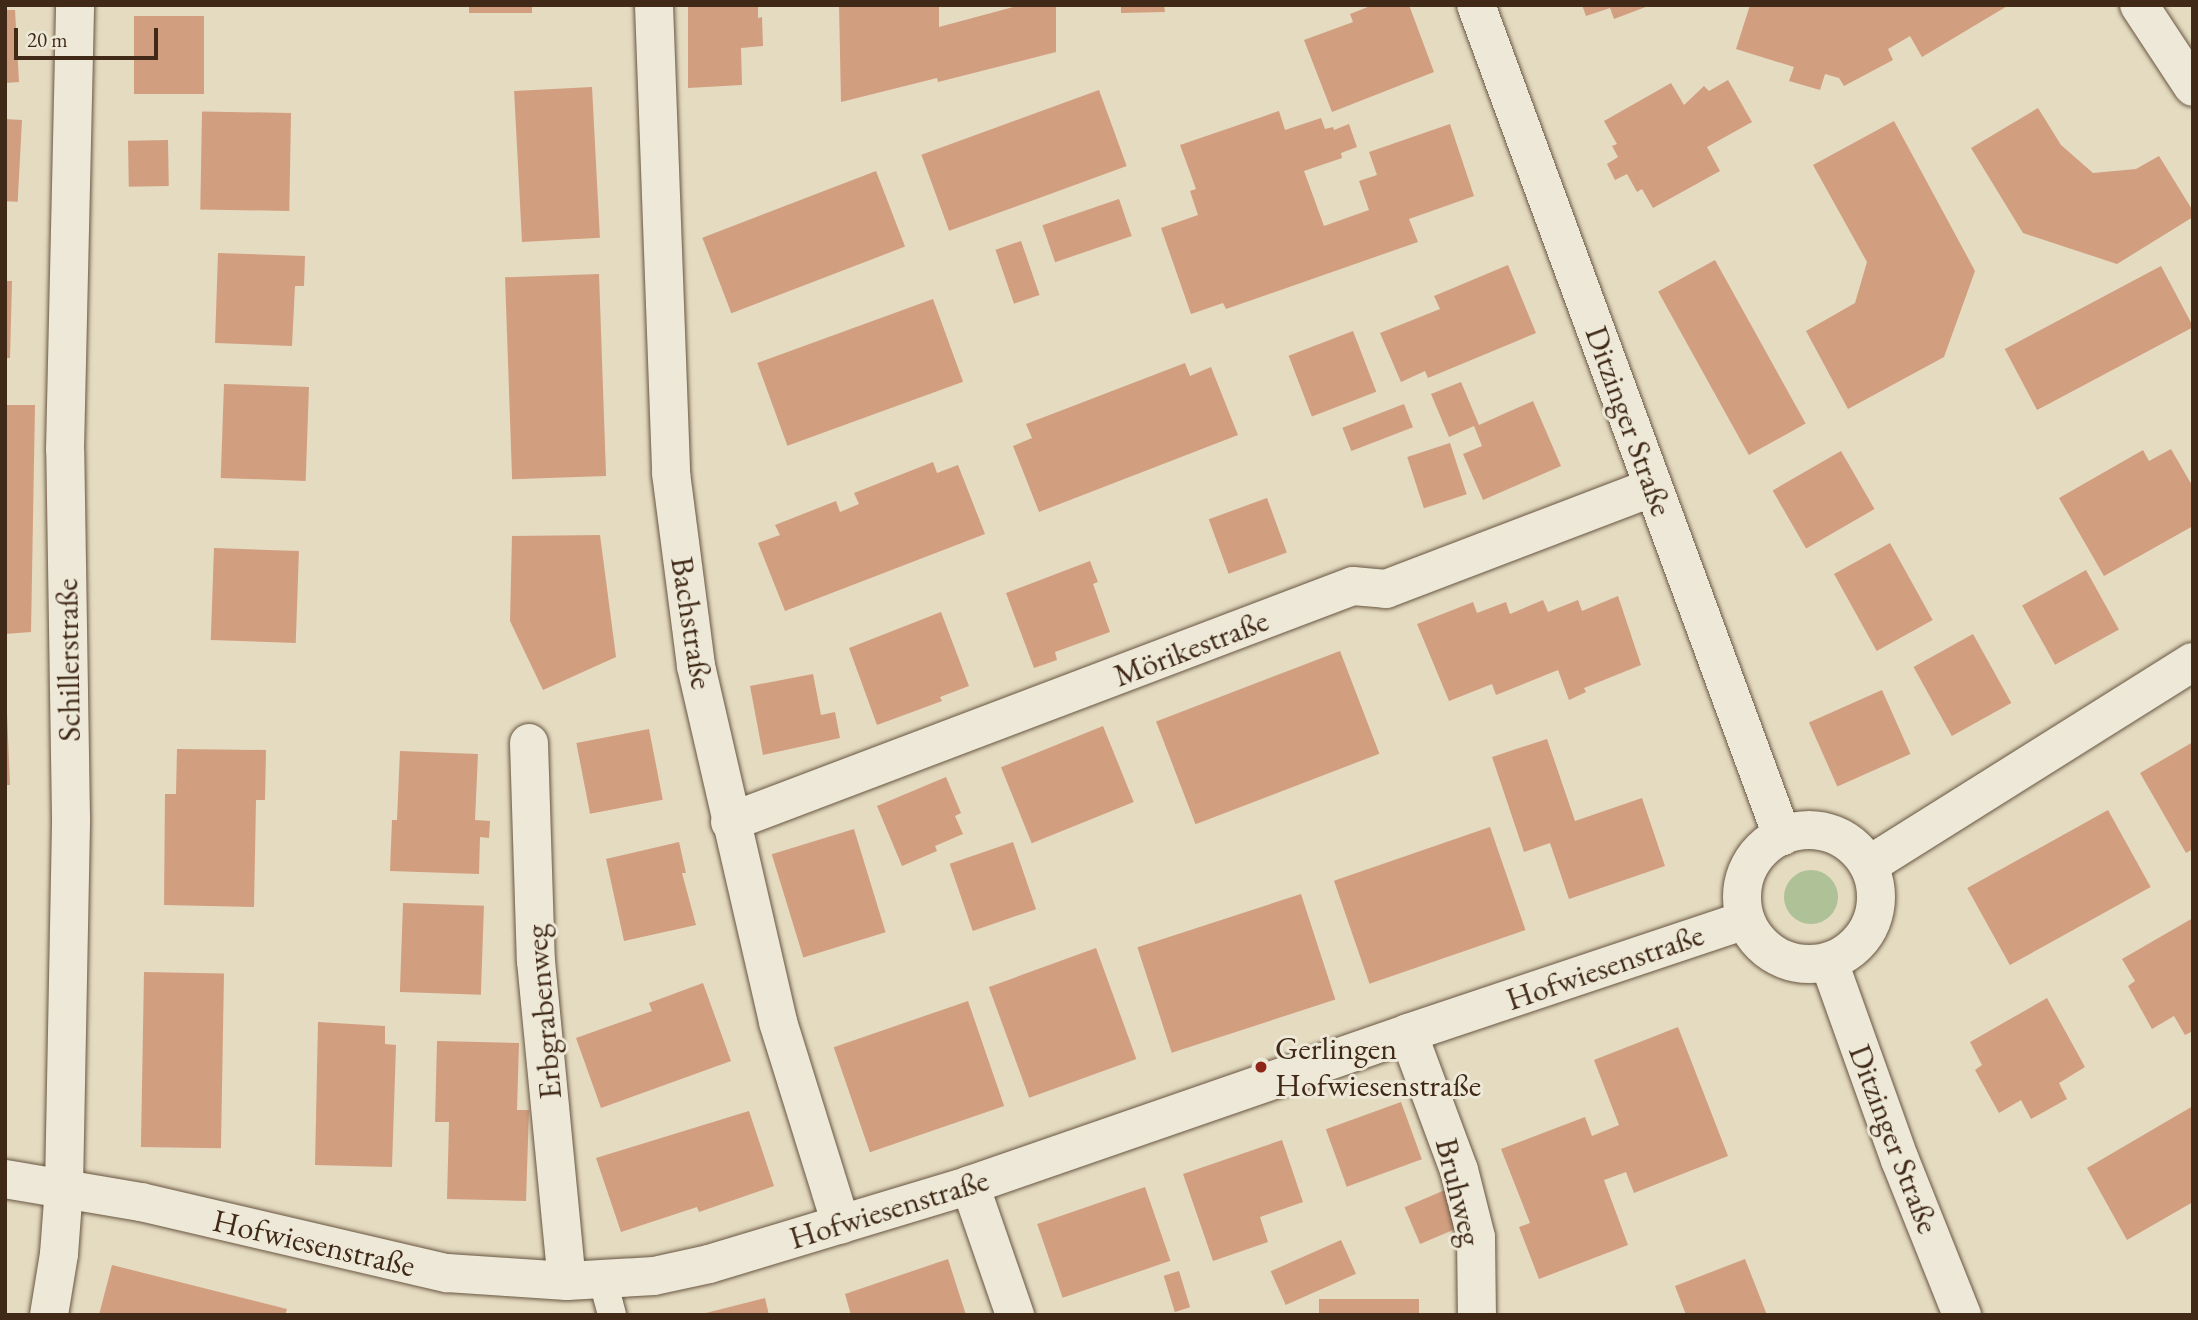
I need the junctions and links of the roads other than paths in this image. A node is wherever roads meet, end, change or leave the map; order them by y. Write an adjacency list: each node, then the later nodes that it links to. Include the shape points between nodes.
1 (75, 5): 17 (street, Schillerstraße, via 65,450 71,818)
2 (654, 5): 9 (street, Bachstraße, via 671,473 697,674)
3 (1476, 5): 6 (street, Ditzinger Straße)
4 (2139, 5): 5 (street)
5 (2193, 87)
6 (1653, 487): 9 (street, Mörikestraße, via 1386,589 1353,586); 10 (street, Ditzinger Straße)
7 (2193, 662): 11 (street)
8 (529, 743): 19 (street, Erbgrabenweg, via 536,961)
9 (730, 822): 18 (street, Bachstraße, via 778,1022)
10 (1782, 836): 11 (street, via 1801,831 1831,834 1856,849); 12 (street, via 1751,862 1743,880)
11 (1869, 865): 13 (street, via 1876,888 1875,911 1866,934 1850,951)
12 (1745, 920): 13 (street, via 1755,939 1770,953 1788,962); 14 (street, Hofwiesenstraße)
13 (1829, 962): 23 (street, Ditzinger Straße)
14 (1408, 1033): 16 (street, Hofwiesenstraße); 22 (street, Bruhweg, via 1466,1196 1476,1237)
15 (5, 1179): 17 (street, Hofwiesenstraße)
16 (970, 1185): 18 (street, Hofwiesenstraße); 21 (street)
17 (64, 1188): 19 (street, Hofwiesenstraße, via 447,1273); 20 (street, Schillerstraße)
18 (841, 1224): 19 (street, Hofwiesenstraße)
19 (594, 1293)
20 (49, 1315)
21 (1015, 1315)
22 (1477, 1315)
23 (1962, 1315)

